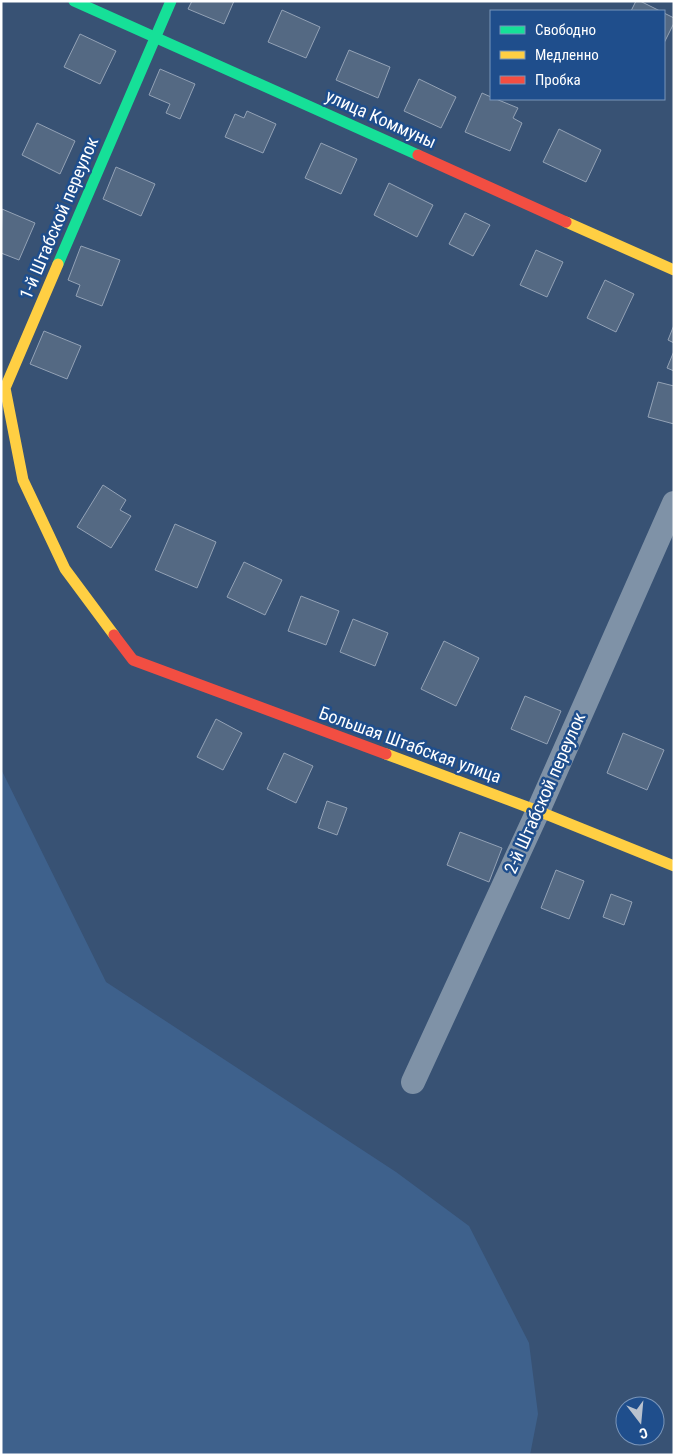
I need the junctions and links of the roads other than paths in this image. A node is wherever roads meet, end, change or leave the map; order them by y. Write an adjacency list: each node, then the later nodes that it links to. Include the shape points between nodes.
1 (74, 1): 3 (street, улица Коммуны)
2 (171, 1): 3 (street, 1-й Штабской переулок)
3 (156, 38): 4 (street, улица Коммуны); 6 (street, 1-й Штабской переулок, via 5,388 23,480 65,569)
4 (674, 270)
5 (674, 503): 7 (street, 2-й Штабской переулок)
6 (133, 660): 7 (street, Большая Штабская улица)
7 (538, 810): 8 (street, Большая Штабская улица); 9 (street, 2-й Штабской переулок)
8 (674, 866)
9 (412, 1082)

